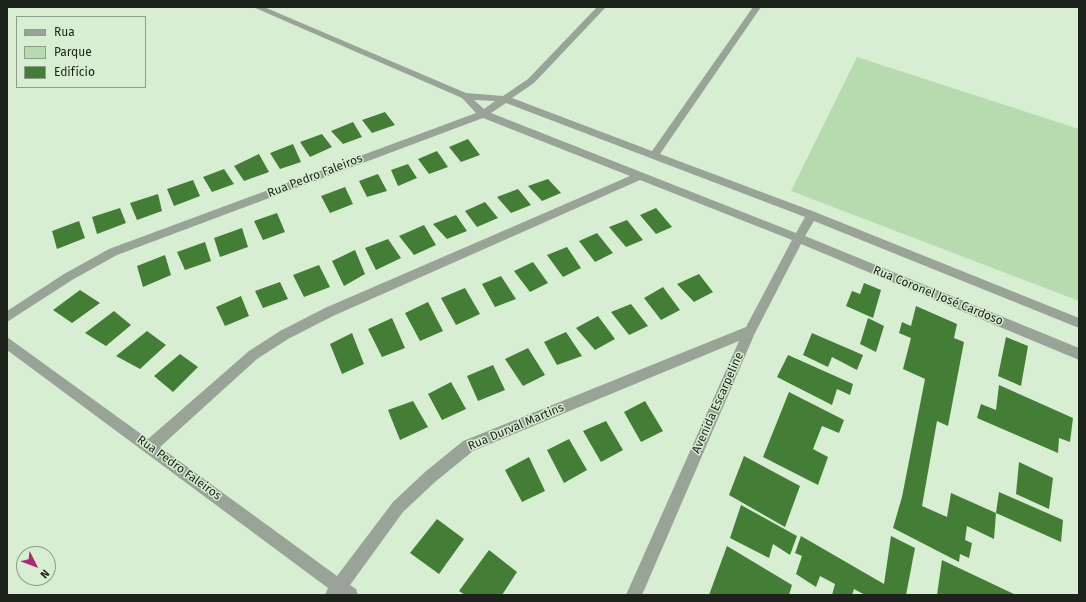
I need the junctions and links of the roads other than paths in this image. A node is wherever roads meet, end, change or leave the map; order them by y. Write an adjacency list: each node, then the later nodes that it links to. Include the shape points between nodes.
1 (257, 7): 4 (street)
2 (602, 7): 5 (street, Rua Pedro Faleiros, via 531,81)
3 (758, 7): 7 (street)
4 (465, 96): 5 (street); 6 (street)
5 (505, 99): 6 (street, Rua Pedro Faleiros); 7 (street)
6 (483, 114): 8 (street, Rua Coronel José Cardoso); 11 (street, Rua Pedro Faleiros, via 113,252 68,276)
7 (655, 154): 9 (street)
8 (639, 176): 10 (street, Rua Coronel José Cardoso); 16 (street, via 329,312 284,335 253,355)
9 (811, 215): 10 (street, Avenida Escarpeline); 12 (street)
10 (798, 238): 13 (street, Avenida Escarpeline); 15 (street, Rua Coronel José Cardoso)
11 (7, 317)
12 (1079, 324)
13 (750, 331): 17 (street, Rua Durval Martins, via 468,446 398,508); 18 (street, Avenida Escarpeline)
14 (7, 343): 16 (street, Rua Pedro Faleiros)
15 (1079, 354)
16 (149, 447): 17 (street, Rua Pedro Faleiros)
17 (340, 592)
18 (634, 595)

